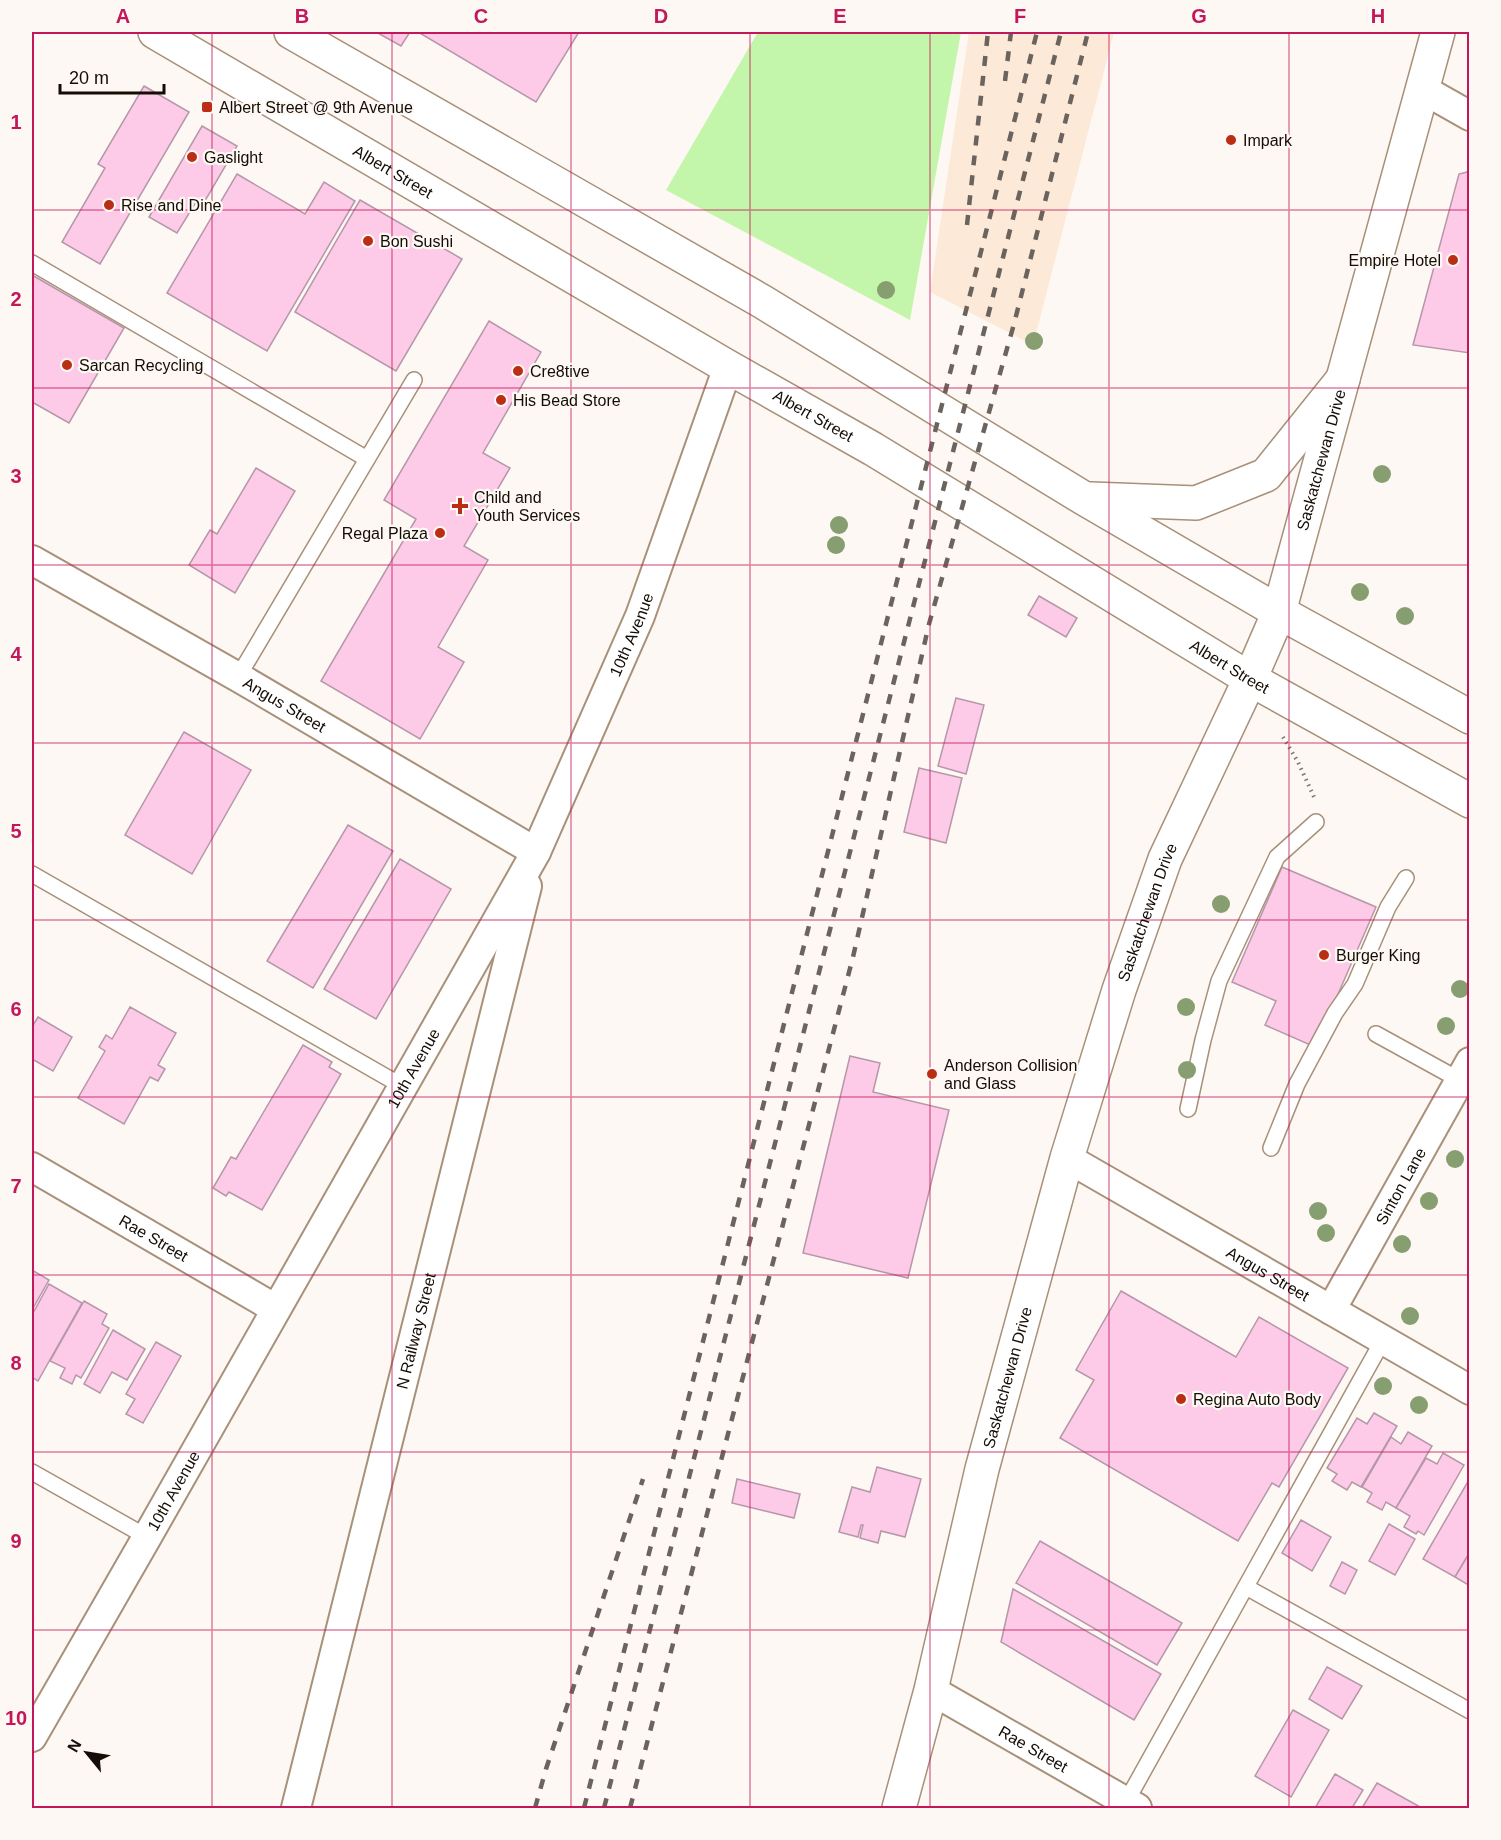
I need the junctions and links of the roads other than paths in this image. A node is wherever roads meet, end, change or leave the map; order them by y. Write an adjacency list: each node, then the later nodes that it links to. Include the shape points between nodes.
1 (155, 32): 7 (main road, Albert Street)
2 (291, 32): 11 (main road, via 763,302)
3 (1438, 32): 4 (main road, Saskatchewan Drive)
4 (1424, 90): 5 (street); 8 (main road, Saskatchewan Drive)
5 (1470, 116)
6 (32, 263): 10 (lane)
7 (728, 367): 15 (main road, Albert Street, via 873,449); 19 (street, 10th Avenue, via 640,616)
8 (1343, 379): 11 (main road, via 1266,475 1196,503); 13 (main road, Saskatchewan Drive)
9 (414, 380): 10 (lane)
10 (367, 459): 14 (lane)
11 (1085, 499): 13 (main road)
12 (32, 560): 14 (street, Angus Street)
13 (1279, 612): 15 (main road, Saskatchewan Drive); 16 (main road)
14 (238, 677): 19 (street, Angus Street)
15 (1250, 679): 17 (main road, Albert Street); 27 (main road, Saskatchewan Drive, via 1165,859)
16 (1470, 717)
17 (1470, 801)
18 (1316, 822): 25 (lane, via 1277,857 1219,981)
19 (536, 852): 24 (street, 10th Avenue); 40 (street, N Railway Street)
20 (32, 874): 24 (lane)
21 (1406, 878): 26 (lane, via 1388,907 1355,984 1301,1075)
22 (1376, 1034): 23 (lane)
23 (1466, 1076): 30 (street, Sinton Lane)
24 (402, 1086): 29 (street, 10th Avenue)
25 (1188, 1109)
26 (1271, 1148)
27 (1067, 1158): 30 (street, Angus Street); 36 (main road, Saskatchewan Drive, via 982,1469)
28 (32, 1167): 29 (street, Rae Street)
29 (276, 1309): 34 (street, 10th Avenue)
30 (1331, 1310): 31 (street, Angus Street)
31 (1383, 1340): 32 (street, Angus Street); 35 (lane)
32 (1470, 1390)
33 (32, 1472): 34 (lane)
34 (147, 1538): 38 (street, 10th Avenue)
35 (1246, 1587): 37 (lane); 39 (lane)
36 (932, 1690): 39 (street, Rae Street); 41 (main road, Saskatchewan Drive)
37 (1470, 1711)
38 (32, 1737)
39 (1132, 1805)
40 (296, 1809)
41 (898, 1809)

